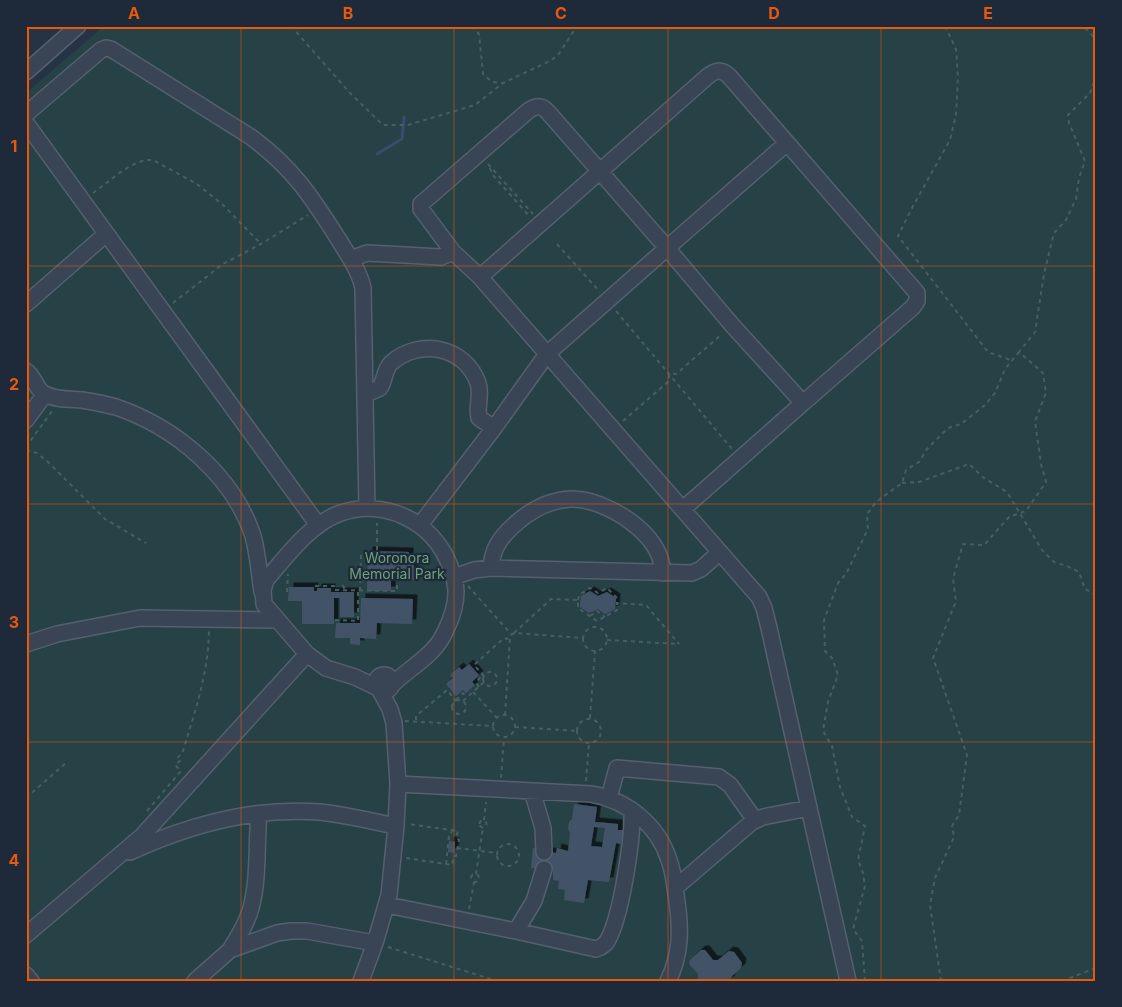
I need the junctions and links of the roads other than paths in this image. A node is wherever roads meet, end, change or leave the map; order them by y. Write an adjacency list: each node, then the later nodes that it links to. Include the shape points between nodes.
1 (78, 26): 2 (street)
2 (26, 72)
3 (26, 114): 10 (street, via 101,50 111,49 273,154 297,178)
4 (26, 123): 7 (street)
5 (788, 143): 6 (street, via 729,76 717,71); 8 (street); 17 (street, via 918,295 913,307)
6 (599, 171): 8 (street); 9 (street, via 547,111 539,107 530,109 420,206); 11 (street, via 535,221)
7 (106, 234): 12 (street); 22 (street)
8 (667, 248): 13 (street); 17 (street)
9 (452, 252): 10 (street, via 441,257 364,253); 11 (street)
10 (351, 259): 16 (street, via 364,292)
11 (480, 277): 13 (street)
12 (26, 304)
13 (547, 354): 19 (street); 21 (street)
14 (26, 371): 15 (street)
15 (45, 394): 18 (street); 25 (street, via 122,409 182,442 212,469 233,496 247,521)
16 (366, 394): 19 (street, via 380,388 388,367 400,357 422,348 444,350 457,356 473,372 480,393 479,418); 20 (street)
17 (803, 403): 21 (street)
18 (26, 420)
19 (494, 428): 23 (street)
20 (372, 509): 22 (street, via 344,512); 23 (street, via 397,513)
21 (684, 509): 24 (street)
22 (318, 525): 27 (street)
23 (420, 525): 29 (street, via 434,538)
24 (720, 552): 28 (street, via 696,572); 38 (street, via 756,592 764,608)
25 (258, 556): 27 (street, via 264,565); 30 (street)
26 (491, 568): 28 (street); 28 (street, via 497,544 521,519 549,504 576,499 612,510 635,526 658,553); 29 (street)
27 (281, 572): 30 (street, via 264,584)
28 (662, 573)
29 (459, 575): 34 (street, via 447,627 435,648 417,665)
30 (262, 594): 31 (street, via 264,604)
31 (277, 620): 32 (street, via 140,618 56,634); 33 (street)
32 (26, 644)
33 (308, 654): 34 (street, via 326,668); 44 (street, via 160,817)
34 (385, 683): 35 (street, via 398,719)
35 (398, 784): 36 (street); 42 (street)
36 (532, 791): 37 (street); 43 (street, via 542,828)
37 (609, 798): 39 (street); 41 (street, via 617,768 712,776 728,783)
38 (809, 808): 41 (street); 57 (street)
39 (632, 810): 46 (street, via 661,841 670,862); 48 (street, via 621,899 606,943 596,949)
40 (258, 814): 42 (street, via 319,812); 44 (street, via 233,817 180,833 129,852); 51 (street, via 256,879 251,908)
41 (755, 820): 46 (street)
42 (401, 825): 47 (street)
43 (544, 852)
44 (108, 866): 49 (street)
45 (544, 869): 48 (street, via 534,901)
46 (675, 888): 56 (street, via 679,944)
47 (387, 905): 48 (street); 50 (street)
48 (516, 931)
49 (26, 935)
50 (375, 943): 51 (street, via 319,932 291,931 269,935); 55 (street)
51 (230, 950): 54 (street)
52 (26, 975): 53 (street)
53 (31, 981)
54 (195, 981)
55 (361, 981)
56 (668, 981)
57 (848, 981)

